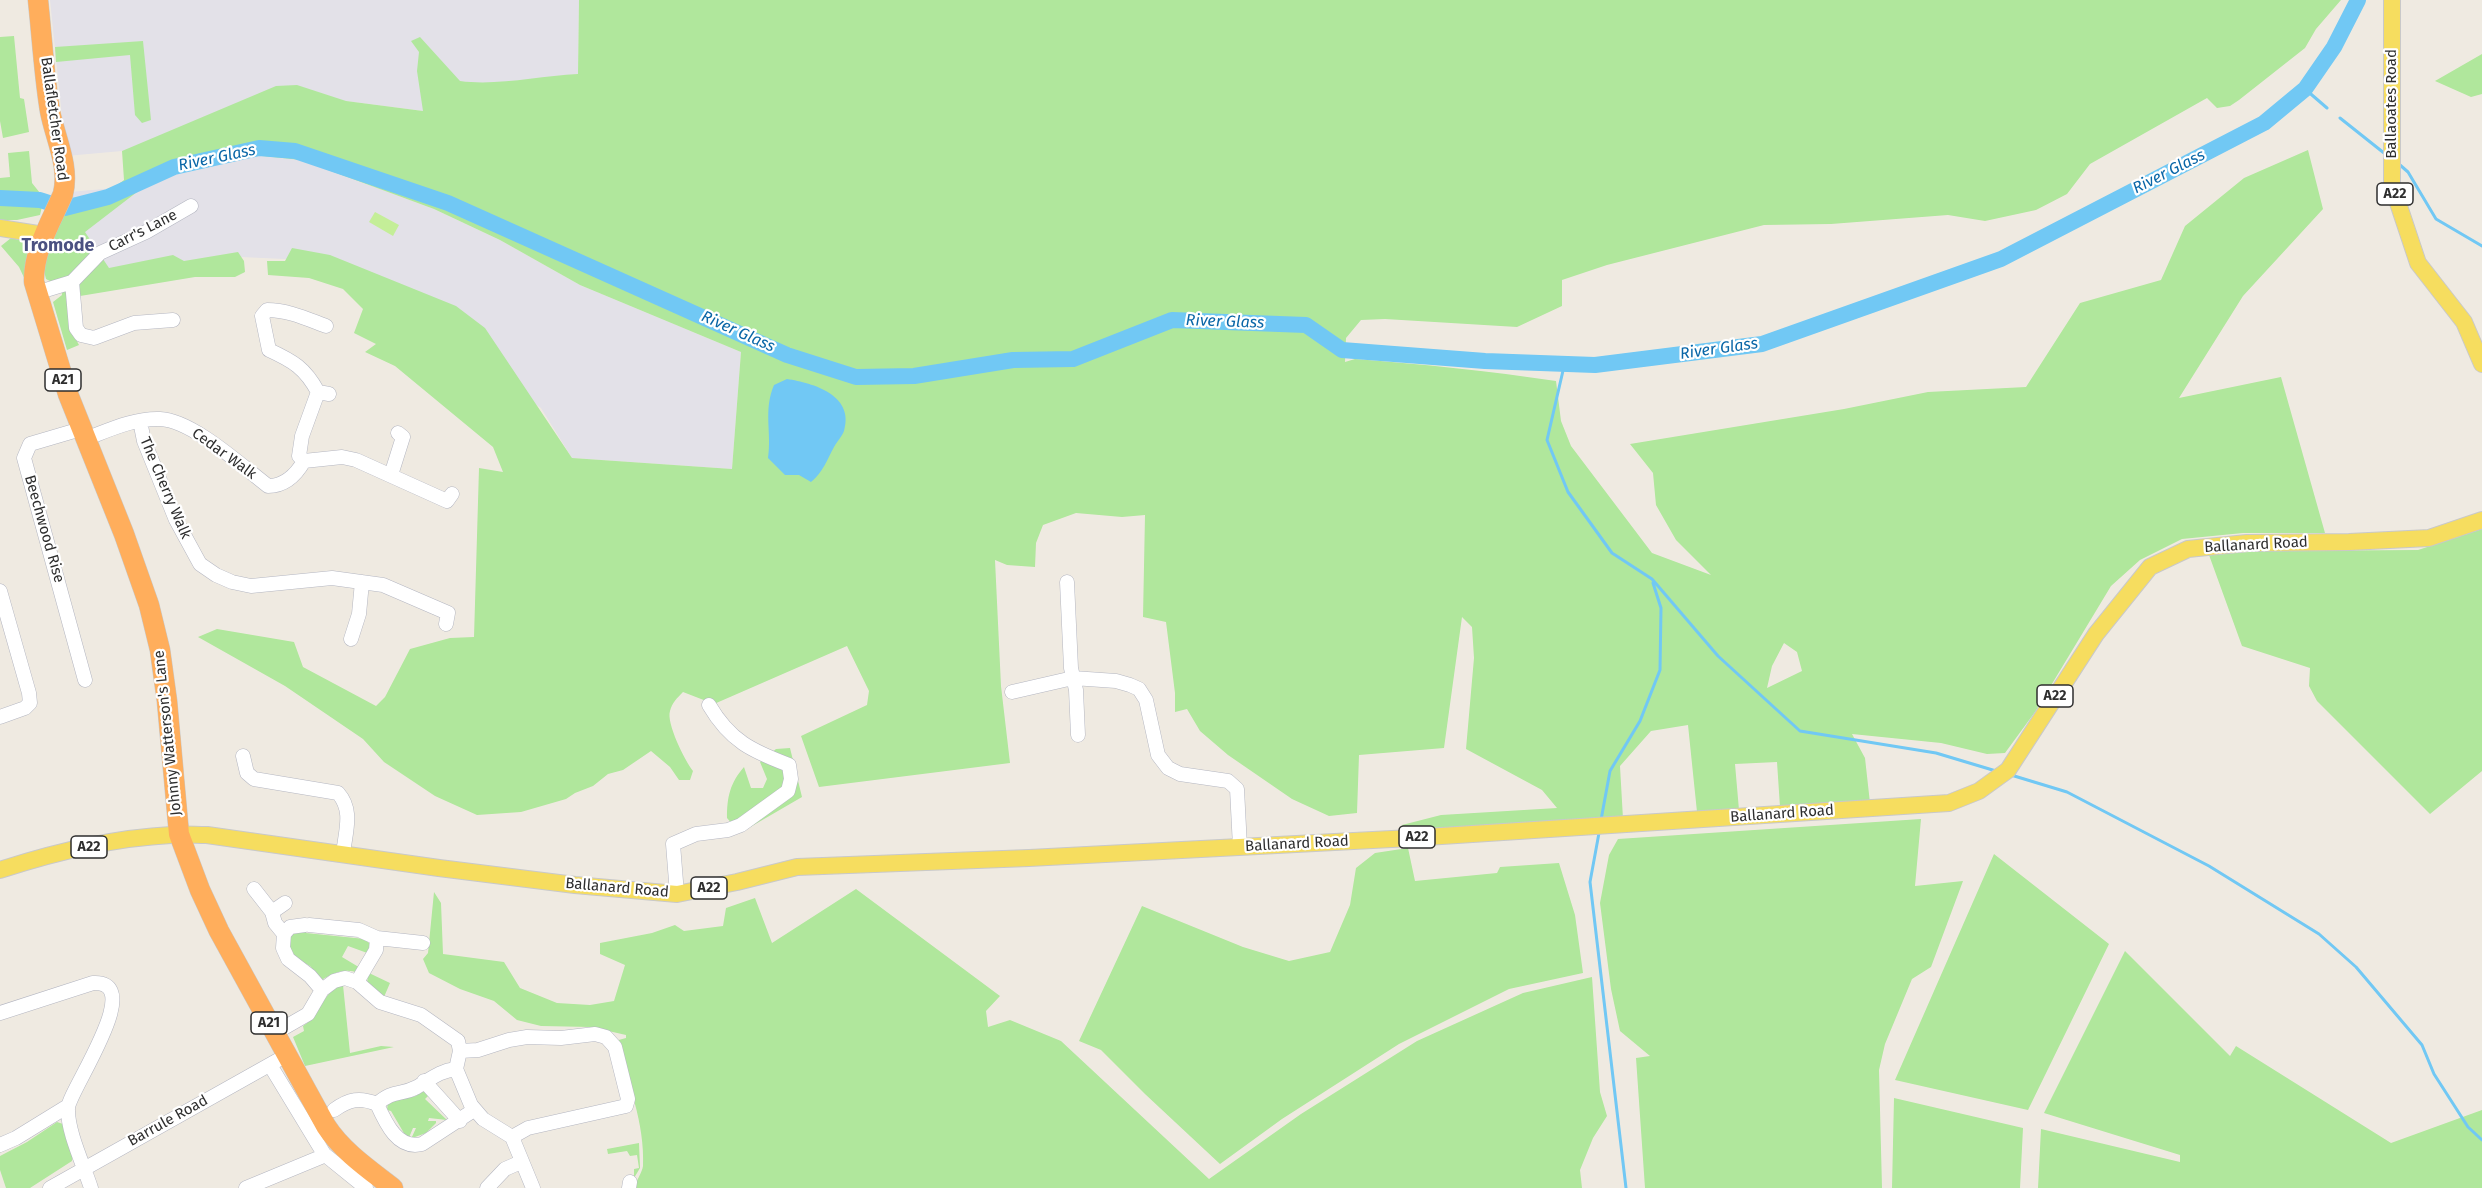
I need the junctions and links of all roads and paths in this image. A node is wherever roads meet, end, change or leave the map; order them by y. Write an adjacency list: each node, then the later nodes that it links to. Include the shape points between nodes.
1 (38, 0): 5 (highway, Ballafletcher Road / A21, via 50,110 62,154 63,194)
2 (2392, 0): 10 (main road, Ballaoates Road / A22, via 2392,184 2418,263 2464,322)
3 (191, 206): 6 (street, Carr's Lane, via 100,253)
4 (0, 228): 5 (main road)
5 (44, 235): 7 (highway, Johnny Watterson's Lane / A21, via 34,273)
6 (72, 282): 7 (street, Carr's Lane); 8 (street, via 76,328 81,335 94,338 134,323)
7 (36, 293): 12 (highway, Johnny Watterson's Lane / A21)
8 (174, 320)
9 (326, 326): 14 (street, via 294,314 267,310 262,316 264,351 293,362 324,393 302,436 299,456)
10 (2482, 364)
11 (140, 421): 12 (street, Cedar Walk); 14 (street, Cedar Walk, via 158,418 181,423 268,486 288,480); 18 (street, The Cherry Walk, via 144,441 176,520 200,564 231,582 251,586 332,578)
12 (83, 434): 24 (street, Beechwood Rise, via 37,438 24,458 88,664); 30 (highway, Johnny Watterson's Lane / A21, via 137,569 160,650)
13 (404, 436): 15 (street)
14 (304, 461): 15 (street, via 342,457)
15 (391, 475): 16 (street, via 447,501)
16 (452, 494)
17 (2482, 520): 31 (main road, Ballanard Road / A22, via 2429,538 2247,543 2188,549 2150,567 2096,634 2007,770 1979,791 1949,803)
18 (362, 582): 21 (street, The Cherry Walk, via 383,585 448,614); 22 (street, via 359,614)
19 (1067, 582): 23 (street)
20 (0, 592): 27 (street, via 30,703)
21 (446, 624)
22 (351, 639)
23 (1073, 678): 25 (street); 28 (street); 31 (street, via 1116,681 1139,689 1146,700 1158,755 1168,768 1180,774 1228,781 1238,789)
24 (85, 680)
25 (1012, 692)
26 (709, 705): 35 (street, via 734,738 789,765 791,779 788,791 741,825 696,834 673,844)
27 (0, 717)
28 (1078, 735)
29 (243, 756): 32 (street, via 247,773 254,779 338,793 346,802 349,815)
30 (179, 834): 32 (main road, Ballanard Road / A22, via 233,837); 33 (main road, Ballanard Road / A22, via 76,849); 44 (highway, Johnny Watterson's Lane / A21, via 219,930)
31 (1240, 847): 35 (main road, Ballanard Road / A22, via 797,867)
32 (343, 855): 35 (main road, Ballanard Road / A22, via 574,885)
33 (0, 870)
34 (254, 889): 37 (street)
35 (677, 894)
36 (285, 903): 37 (street)
37 (272, 912): 38 (street, via 274,923)
38 (284, 934): 39 (street, via 290,927 315,922 359,930); 42 (street, via 283,948 288,959)
39 (377, 938): 40 (street); 41 (street, via 376,950)
40 (423, 943)
41 (357, 982): 42 (street, via 339,979); 45 (street, via 380,1002 421,1015 456,1037)
42 (322, 990): 44 (street, via 308,1014)
43 (0, 1013): 50 (street, via 93,982 108,986 112,1001 108,1019)
44 (275, 1033): 46 (highway, Johnny Watterson's Lane / A21)
45 (460, 1051): 47 (street); 54 (street, via 527,1037 595,1034 606,1037 615,1047 628,1099 626,1106 528,1128)
46 (278, 1060): 56 (street); 58 (street, Barrule Road); 63 (highway, Johnny Watterson's Lane / A21, via 334,1138)
47 (456, 1070): 48 (street); 52 (street)
48 (424, 1081): 49 (street, via 406,1091 387,1094); 53 (street)
49 (377, 1104): 51 (street, via 352,1099); 53 (street, via 404,1145 422,1144 447,1125)
50 (68, 1106): 55 (street); 58 (street)
51 (340, 1109)
52 (474, 1110): 53 (street); 54 (street)
53 (460, 1121)
54 (512, 1137): 57 (street)
55 (0, 1145)
56 (324, 1154): 61 (street); 62 (street)
57 (521, 1162): 64 (street, via 505,1169); 65 (street)
58 (85, 1168): 59 (street, Barrule Road); 60 (street)
59 (50, 1188)
60 (91, 1188)
61 (246, 1188)
62 (366, 1188)
63 (393, 1188)
64 (487, 1188)
65 (533, 1188)

